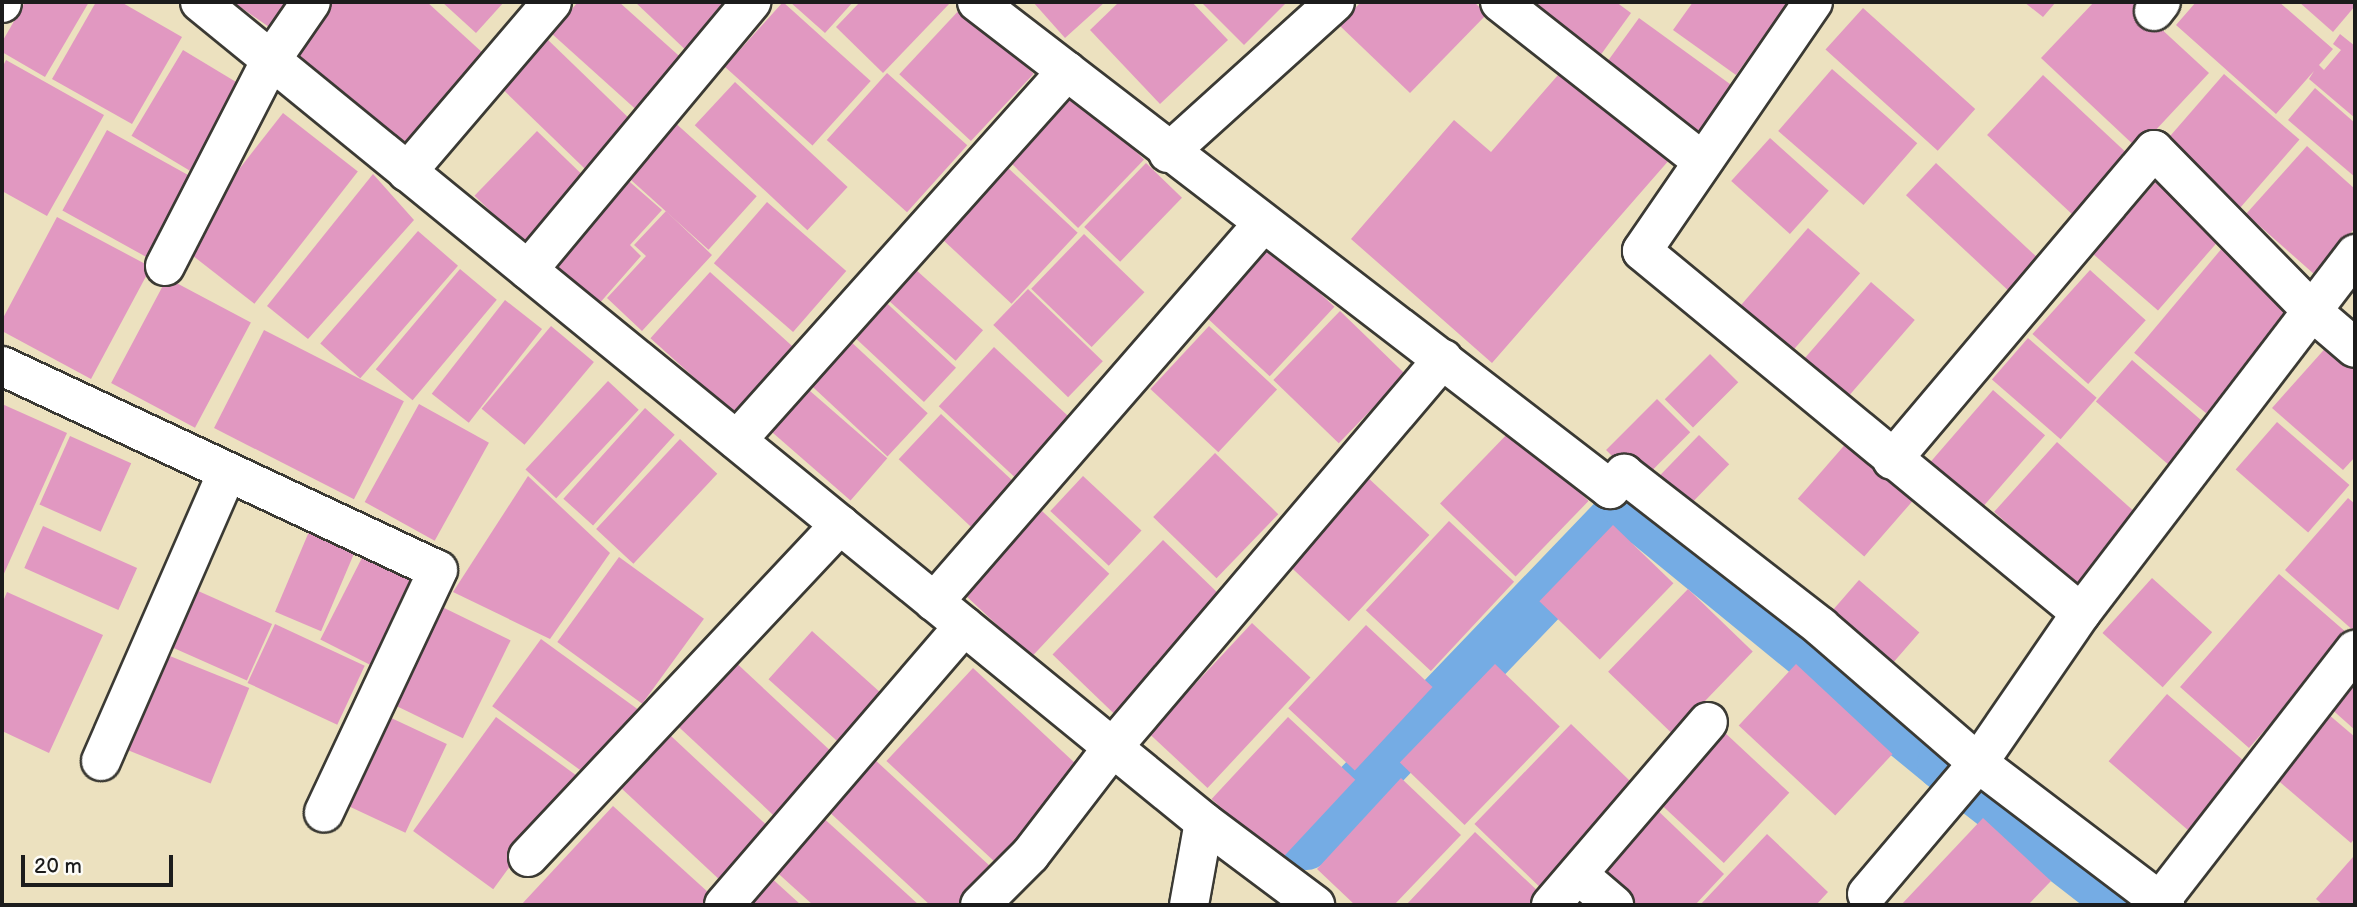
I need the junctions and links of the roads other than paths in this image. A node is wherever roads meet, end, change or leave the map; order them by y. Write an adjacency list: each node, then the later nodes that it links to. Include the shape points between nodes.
1 (200, 2): 9 (street)
2 (311, 2): 9 (street)
3 (552, 2): 13 (street)
4 (751, 2): 17 (street)
5 (977, 2): 10 (street)
6 (1335, 2): 11 (street)
7 (1500, 2): 12 (street)
8 (1814, 2): 12 (street)
9 (271, 60): 13 (street); 16 (street)
10 (1067, 71): 11 (street); 22 (street)
11 (1168, 153): 14 (street)
12 (1703, 162): 23 (street, via 1642,251)
13 (407, 172): 17 (street)
14 (1262, 225): 20 (street); 26 (street)
15 (2355, 254): 18 (street)
16 (165, 266)
17 (528, 270): 22 (street)
18 (2313, 312): 19 (street); 23 (street, via 2154,150); 27 (street)
19 (2355, 348)
20 (1443, 359): 31 (street); 33 (street, via 1610,489 1624,474 1821,627)
21 (2, 366): 24 (street)
22 (737, 440): 25 (street)
23 (1892, 460): 27 (street)
24 (226, 472): 32 (street); 34 (street, via 438,570)
25 (840, 525): 26 (street); 36 (street)
26 (934, 602): 28 (street)
27 (2081, 613): 33 (street)
28 (964, 626): 31 (street); 40 (street)
29 (2355, 650): 39 (street)
30 (1708, 722): 37 (street)
31 (1112, 748): 35 (street); 41 (street, via 1030,855)
32 (101, 761)
33 (1978, 763): 38 (street); 39 (street)
34 (324, 812)
35 (1204, 822): 42 (street); 43 (street)
36 (528, 857)
37 (1580, 876): 44 (street); 45 (street)
38 (1867, 894)
39 (2160, 904)
40 (724, 905)
41 (980, 905)
42 (1189, 905)
43 (1315, 905)
44 (1551, 905)
45 (1614, 905)

